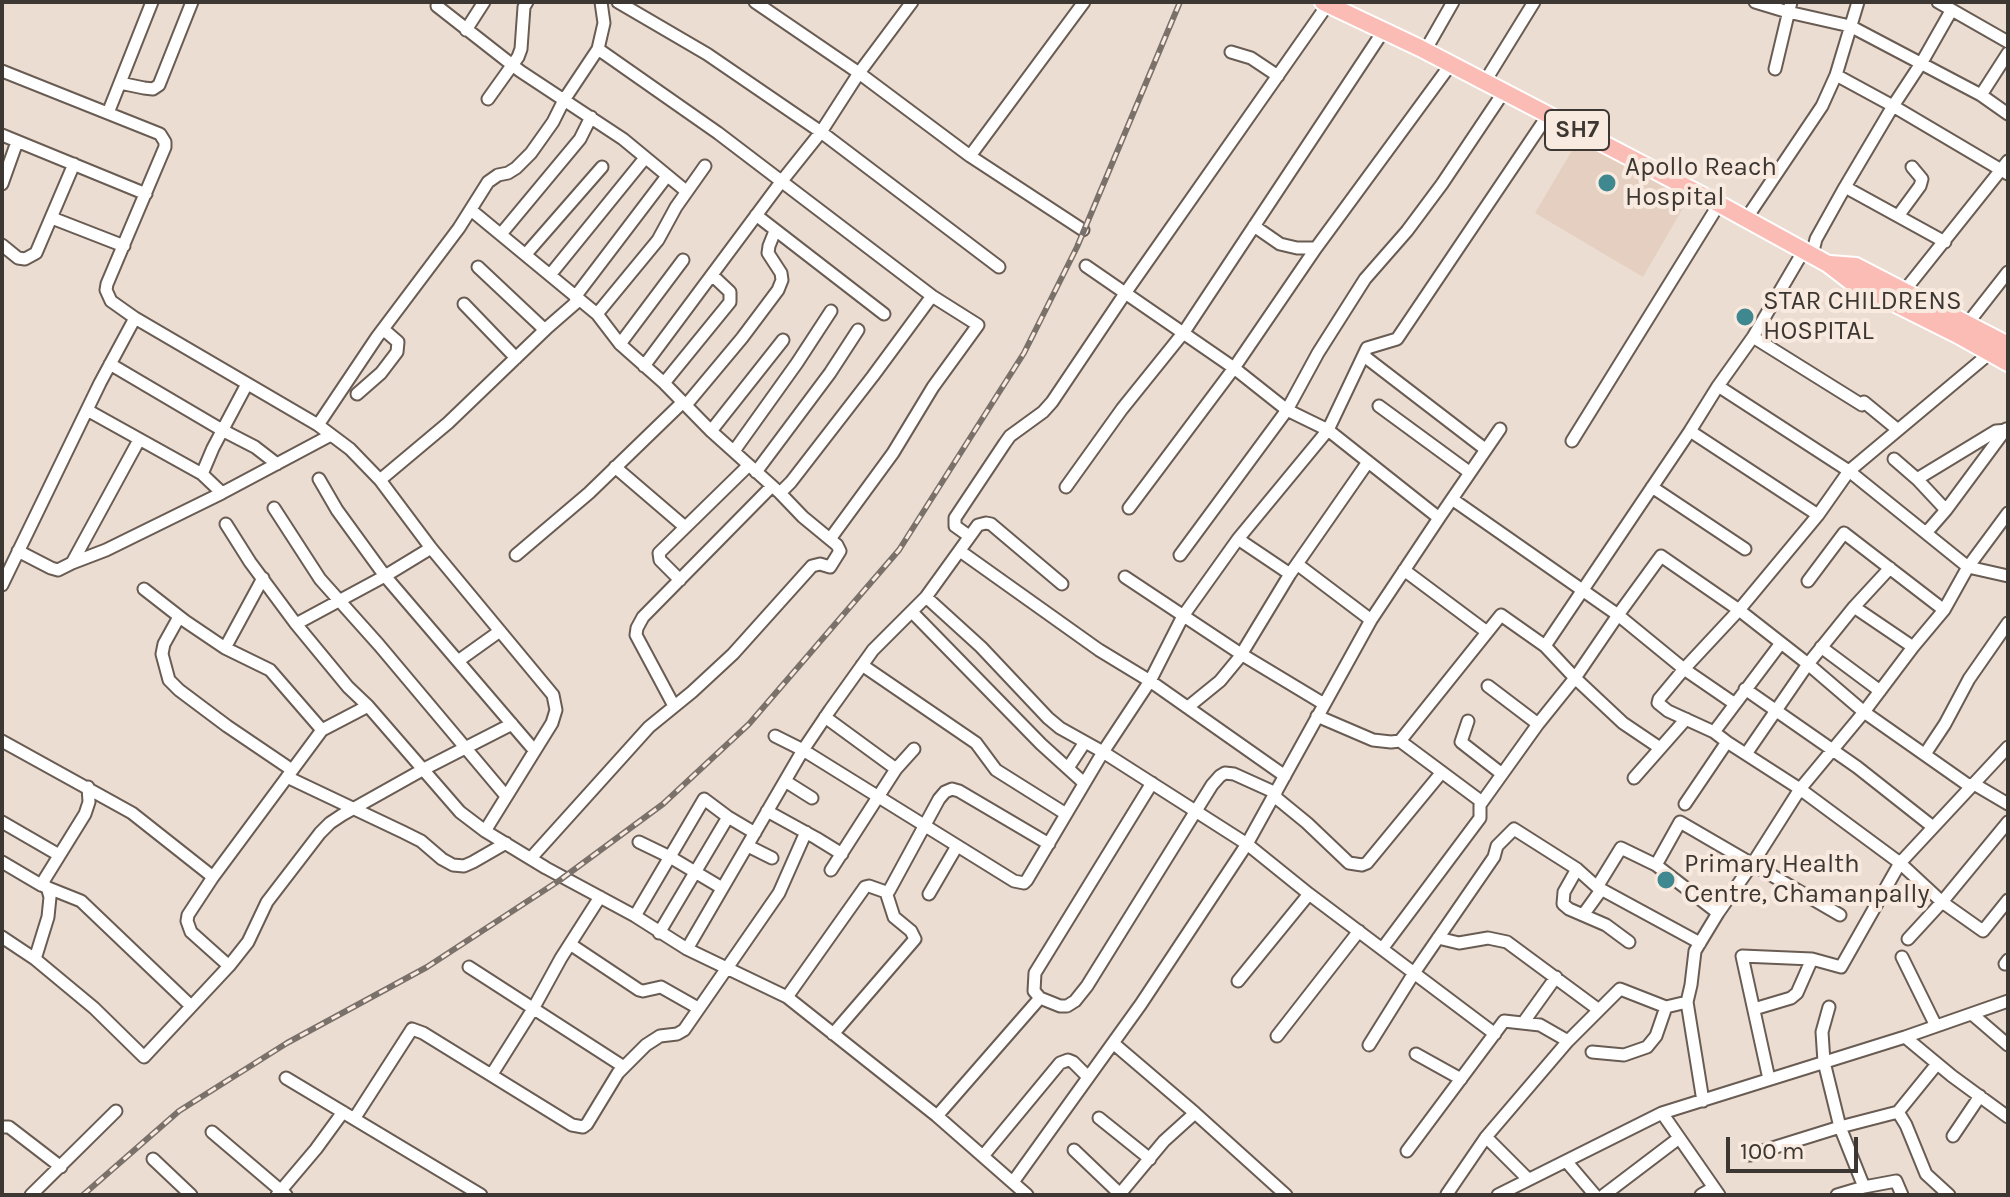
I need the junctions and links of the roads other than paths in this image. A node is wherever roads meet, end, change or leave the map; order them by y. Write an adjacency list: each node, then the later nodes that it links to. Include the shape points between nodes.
1 (152, 2): 35 (street)
2 (192, 2): 35 (street, via 159,85 153,89)
3 (484, 2): 20 (street)
4 (527, 2): 29 (street, via 521,49)
5 (601, 2): 23 (street, via 604,23)
6 (618, 2): 46 (street, via 707,54)
7 (755, 2): 32 (street)
8 (912, 2): 32 (street)
9 (1084, 2): 49 (street)
10 (1453, 2): 24 (street)
11 (1534, 2): 36 (street)
12 (1755, 2): 17 (street)
13 (1858, 2): 19 (street)
14 (1938, 2): 18 (street)
15 (1325, 3): 21 (main road, SH7); 34 (street)
16 (437, 6): 20 (street)
17 (1789, 7): 19 (street); 30 (street)
18 (1951, 11): 22 (street); 27 (street)
19 (1850, 26): 27 (street); 33 (street)
20 (466, 30): 29 (street)
21 (1384, 30): 24 (main road, SH7); 68 (street)
22 (2008, 42)
23 (598, 49): 40 (street); 57 (street)
24 (1425, 51): 28 (main road, SH7)
25 (1231, 52): 34 (street)
26 (2008, 53): 38 (street)
27 (1922, 62): 38 (street); 41 (street)
28 (1451, 64): 36 (main road, SH7); 75 (street)
29 (513, 66): 39 (street); 40 (street)
30 (1775, 69)
31 (2, 71): 42 (street)
32 (859, 73): 46 (street); 49 (street)
33 (1836, 75): 41 (street); 67 (street, via 1822,106)
34 (1278, 76): 85 (street)
35 (120, 83): 42 (street)
36 (1484, 83): 37 (main road, SH7)
37 (1503, 93): 44 (main road, SH7); 117 (street, via 1416,219 1365,279)
38 (1981, 95): 43 (street)
39 (488, 99)
40 (564, 100): 45 (street); 63 (street, via 531,153 516,168 488,182)
41 (1893, 106): 55 (street); 59 (street)
42 (108, 113): 61 (street, via 163,138 165,147)
43 (2008, 114)
44 (1548, 115): 62 (main road, SH7); 104 (street, via 1397,339 1367,348)
45 (591, 117): 50 (street); 71 (street, via 580,139)
46 (821, 132): 57 (street); 81 (street)
47 (2, 135): 48 (street)
48 (17, 142): 51 (street); 58 (street)
49 (970, 156): 69 (street)
50 (645, 158): 56 (street); 83 (street)
51 (74, 164): 61 (street); 66 (street)
52 (705, 166): 60 (street)
53 (602, 167): 77 (street)
54 (1912, 167): 65 (street, via 1922,179 1920,186)
55 (2006, 168): 72 (street)
56 (667, 176): 60 (street); 88 (street)
57 (781, 182): 64 (street); 86 (street)
58 (2, 184)
59 (1845, 187): 65 (street); 76 (street)
60 (686, 191): 91 (street, via 658,240)
61 (146, 194): 74 (street)
62 (1719, 204): 67 (main road, SH7); 128 (street)
63 (471, 210): 71 (street); 95 (street)
64 (756, 215): 70 (street); 84 (street)
65 (1898, 216): 72 (street)
66 (52, 218): 73 (street, via 29,258 18,258); 74 (street)
67 (1746, 219): 76 (main road, SH7)
68 (1254, 226): 75 (street, via 1280,244); 98 (street)
69 (1083, 230)
70 (775, 231): 92 (street); 114 (street, via 768,253 781,273 778,290)
71 (501, 234): 77 (street)
72 (1945, 242): 87 (street)
73 (2, 245)
74 (124, 246): 93 (street, via 106,290 111,301)
75 (1316, 248): 109 (street)
76 (1808, 253): 87 (main road, SH7, via 1828,264 1856,266); 99 (street)
77 (526, 254): 83 (street)
78 (683, 260): 101 (street)
79 (1086, 266): 85 (street)
80 (478, 267): 96 (street)
81 (999, 267)
82 (2008, 272): 94 (street)
83 (550, 275): 88 (street)
84 (712, 275): 108 (street); 110 (street, via 730,292 730,302)
85 (1126, 292): 98 (street); 156 (street, via 1052,402 1010,436 955,518 955,526)
86 (932, 296): 144 (street, via 791,482); 157 (street, via 978,325)
87 (1899, 297): 94 (main road, SH7); 103 (main road, SH7)
88 (577, 299): 91 (street); 96 (street)
89 (464, 304): 105 (street)
90 (831, 311): 130 (street)
91 (597, 314): 101 (street)
92 (884, 314)
93 (135, 318): 107 (street); 111 (street)
94 (1968, 323): 102 (main road, SH7)
95 (383, 329): 113 (street, via 398,342 397,352); 118 (street)
96 (545, 330): 105 (street)
97 (858, 330): 135 (street)
98 (1184, 332): 109 (street); 142 (street)
99 (1753, 337): 112 (street); 122 (street)
100 (783, 340): 124 (street)
101 (620, 344): 108 (street)
102 (2008, 345)
103 (1990, 353): 106 (main road, SH7); 122 (street)
104 (1364, 356): 121 (street); 129 (street)
105 (516, 358): 141 (street)
106 (2008, 363)
107 (110, 364): 116 (street); 120 (street)
108 (644, 366): 110 (street)
109 (1234, 368): 117 (street); 148 (street)
110 (664, 383): 114 (street)
111 (247, 384): 118 (street); 120 (street)
112 (1718, 386): 125 (street); 136 (street)
113 (357, 394)
114 (684, 403): 124 (street); 134 (street)
115 (1379, 406): 137 (street)
116 (87, 410): 127 (street); 161 (street)
117 (1287, 410): 121 (street); 164 (street)
118 (318, 425): 126 (street)
119 (1500, 429): 129 (street)
120 (222, 430): 133 (street); 138 (street)
121 (1328, 430): 132 (street); 158 (street)
122 (1898, 430): 136 (street)
123 (2007, 430): 140 (street, via 1996,431); 149 (street)
124 (711, 431): 130 (street)
125 (1690, 431): 143 (street); 151 (street)
126 (331, 435): 133 (street); 141 (street)
127 (139, 440): 138 (street); 165 (street)
128 (1572, 441)
129 (1485, 449): 137 (street)
130 (734, 451): 135 (street)
131 (1894, 459): 140 (street)
132 (1368, 462): 152 (street); 168 (street)
133 (277, 464): 145 (street)
134 (615, 467): 154 (street); 163 (street)
135 (752, 468): 144 (street); 154 (street)
136 (1849, 471): 151 (street); 155 (street)
137 (1469, 472): 146 (street)
138 (202, 474): 145 (street)
139 (319, 479): 170 (street)
140 (1917, 479): 149 (street)
141 (380, 480): 159 (street)
142 (1066, 487)
143 (1652, 487): 160 (street); 179 (street)
144 (776, 489): 157 (street); 174 (street)
145 (222, 493): 165 (street)
146 (1452, 499): 152 (street); 179 (street)
147 (274, 508): 181 (street)
148 (1129, 508)
149 (1946, 510): 155 (street)
150 (2008, 513): 166 (street)
151 (1818, 515): 183 (street)
152 (1439, 518): 169 (street)
153 (226, 524): 173 (street)
154 (685, 527): 174 (street, via 659,557)
155 (1926, 533): 166 (street)
156 (969, 536): 162 (street); 176 (street, via 982,523 991,524)
157 (830, 539): 212 (street, via 840,551 830,567 812,566 733,654)
158 (1238, 539): 168 (street); 187 (street)
159 (431, 548): 170 (street); 192 (street)
160 (1745, 549)
161 (18, 551): 165 (street, via 58,570); 177 (street)
162 (960, 551): 180 (street); 205 (street)
163 (516, 555)
164 (1180, 555)
165 (72, 563)
166 (1968, 567): 171 (street); 184 (street)
167 (1890, 568): 175 (street, via 1844,533); 182 (street); 184 (street)
168 (1293, 569): 189 (street); 199 (street)
169 (1404, 570): 189 (street); 193 (street)
170 (385, 576): 181 (street); 200 (street)
171 (2008, 576)
172 (1125, 577): 187 (street)
173 (263, 578): 191 (street); 198 (street)
174 (680, 580): 212 (street, via 643,617 636,635)
175 (1808, 581)
176 (1062, 584)
177 (2, 585)
178 (144, 589): 188 (street)
179 (1583, 589): 186 (street); 195 (street)
180 (926, 597): 185 (street); 227 (street, via 1048,718)
181 (340, 601): 191 (street); 230 (street)
182 (1854, 607): 196 (street); 197 (street)
183 (1739, 610): 186 (street, via 1661,556); 194 (street); 203 (street)
184 (1944, 610): 197 (street)
185 (912, 612): 202 (street); 239 (street)
186 (1618, 615): 203 (street); 204 (street)
187 (1183, 616): 199 (street); 205 (street)
188 (179, 617): 198 (street); 243 (street, via 162,654 169,680)
189 (1371, 620): 209 (street)
190 (2008, 623): 238 (street)
191 (296, 624): 211 (street)
192 (500, 631): 200 (street); 233 (street, via 556,704)
193 (1487, 632): 195 (street, via 1501,615); 226 (street)
194 (1781, 643): 201 (street); 207 (street)
195 (1545, 646): 204 (street)
196 (1821, 647): 201 (street); 208 (street)
197 (1913, 647): 208 (street)
198 (225, 648): 222 (street, via 270,670)
199 (1241, 654): 209 (street); 213 (street, via 1220,681)
200 (458, 661): 220 (street)
201 (1808, 664): 214 (street); 215 (street)
202 (862, 665): 217 (street); 263 (street, via 976,743 996,770)
203 (1684, 669): 210 (street); 218 (street, via 1658,703)
204 (1575, 678): 221 (street); 231 (street, via 1623,723)
205 (1150, 681): 213 (street); 236 (street)
206 (1488, 686): 221 (street)
207 (1745, 689): 210 (street); 214 (street)
208 (1880, 691): 215 (street)
209 (1324, 704): 216 (street)
210 (1735, 704): 223 (street)
211 (368, 706): 222 (street); 240 (street)
212 (674, 706): 281 (street, via 632,744)
213 (1188, 707): 245 (street)
214 (1775, 712): 235 (street); 237 (street)
215 (1864, 712): 235 (street); 238 (street)
216 (1317, 716): 226 (street, via 1373,740); 245 (street)
217 (825, 717): 234 (street); 241 (street)
218 (1686, 719): 223 (street); 231 (street)
219 (1468, 721): 244 (street, via 1461,742)
220 (512, 724): 230 (street); 233 (street)
221 (1538, 724): 244 (street)
222 (322, 730): 243 (street)
223 (1714, 732): 228 (street)
224 (775, 736): 234 (street)
225 (2, 741): 251 (street)
226 (1400, 741): 242 (street)
227 (1085, 742): 236 (street); 239 (street)
228 (1727, 742): 237 (street); 258 (street)
229 (2008, 747): 250 (street)
230 (466, 748): 240 (street); 254 (street)
231 (1660, 748): 246 (street)
232 (914, 749): 241 (street)
233 (534, 750): 254 (street)
234 (803, 750): 247 (street); 255 (street)
235 (1831, 750): 252 (street); 268 (street)
236 (1103, 752): 248 (street); 249 (street)
237 (1746, 754): 252 (street)
238 (1925, 754): 250 (street)
239 (1068, 768): 248 (street)
240 (424, 769): 260 (street); 269 (street, via 460,812)
241 (896, 769): 255 (street)
242 (1442, 772): 253 (street, via 1367,863 1356,866); 257 (street)
243 (290, 774): 260 (street); 290 (street)
244 (1502, 774): 257 (street)
245 (1285, 776): 253 (street)
246 (1634, 778)
247 (785, 781): 256 (street); 261 (street)
248 (1084, 783): 263 (street)
249 (1152, 783): 262 (street); 324 (street, via 1035,973 1034,991)
250 (1974, 784): 259 (street); 268 (street)
251 (88, 787): 279 (street, via 88,807); 290 (street, via 132,813)
252 (1800, 789): 284 (street); 285 (street)
253 (1275, 795): 262 (street, via 1225,773); 275 (street)
254 (506, 796): 269 (street)
255 (877, 796): 267 (street); 278 (street)
256 (812, 798)
257 (1482, 802): 313 (street, via 1480,818)
258 (1685, 804)
259 (2008, 804)
260 (352, 809): 273 (street, via 412,836 453,865 464,866); 317 (street, via 320,833 267,902 248,942)
261 (767, 811): 270 (street); 271 (street)
262 (1195, 812): 275 (street); 324 (street, via 1075,1001 1060,1006)
263 (1066, 814): 274 (street)
264 (728, 817): 271 (street); 280 (street, via 704,799); 289 (street)
265 (2, 822): 279 (street)
266 (2008, 822): 299 (street)
267 (925, 827): 274 (street, via 939,799 952,789); 277 (street); 294 (street)
268 (1933, 827): 285 (street)
269 (485, 831): 273 (street)
270 (806, 832): 278 (street); 319 (street, via 779,893)
271 (755, 833): 276 (street)
272 (639, 842): 280 (street)
273 (506, 843): 281 (street)
274 (1049, 844): 277 (street, via 1024,883)
275 (1247, 844): 296 (street); 342 (street)
276 (748, 846): 282 (street); 292 (street)
277 (957, 846): 295 (street)
278 (842, 854): 288 (street)
279 (59, 855): 291 (street)
280 (670, 857): 289 (street); 303 (street)
281 (531, 858): 297 (street)
282 (772, 858)
283 (2, 862): 291 (street)
284 (1753, 863): 286 (street, via 1680,822); 300 (street); 302 (street)
285 (1900, 863): 299 (street); 316 (street, via 1841,967)
286 (1656, 865): 293 (street, via 1621,848); 300 (street)
287 (1577, 869): 293 (street); 301 (street, via 1563,904); 306 (street, via 1514,829 1497,846)
288 (831, 870)
289 (695, 872): 292 (street); 305 (street)
290 (213, 877): 317 (street, via 188,915 189,928)
291 (44, 886): 315 (street, via 50,897 48,917); 327 (street, via 81,901)
292 (722, 888): 312 (street)
293 (1599, 888): 301 (street); 310 (street)
294 (886, 892): 323 (street, via 865,887); 337 (street, via 894,917 915,939)
295 (929, 894)
296 (1309, 894): 304 (street); 322 (street)
297 (600, 897): 303 (street); 311 (street)
298 (2008, 900): 299 (street, via 1983,931)
299 (1942, 902): 308 (street)
300 (1718, 913): 310 (street)
301 (1583, 915): 309 (street)
302 (1840, 915)
303 (635, 916): 305 (street)
304 (1359, 931): 313 (street); 339 (street)
305 (659, 933): 312 (street)
306 (1438, 938): 320 (street); 321 (street, via 1507,942)
307 (3, 939): 315 (street)
308 (1908, 939)
309 (1629, 942)
310 (1700, 943): 326 (street)
311 (570, 944): 330 (street, via 639,990 661,987); 331 (street)
312 (687, 949): 319 (street)
313 (1382, 949): 320 (street)
314 (1902, 957): 336 (street)
315 (35, 959): 327 (street, via 144,1057)
316 (1812, 959): 332 (street, via 1797,993); 332 (street, via 1742,956)
317 (229, 966): 327 (street)
318 (469, 967): 331 (street)
319 (726, 968): 323 (street); 330 (street)
320 (1414, 973): 338 (street); 343 (street)
321 (1556, 977): 333 (street); 335 (street)
322 (1238, 981)
323 (787, 997): 337 (street)
324 (1040, 998): 362 (street)
325 (2008, 1001): 334 (street)
326 (1687, 1002): 328 (street); 356 (street)
327 (191, 1006)
328 (1666, 1007): 333 (street, via 1620,989); 345 (street, via 1647,1047 1624,1055)
329 (1829, 1007): 347 (street, via 1822,1032)
330 (698, 1008): 349 (street, via 684,1030 660,1036)
331 (533, 1009): 349 (street); 350 (street)
332 (1754, 1009): 354 (street)
333 (1599, 1010): 341 (street)
334 (1972, 1014): 336 (street); 344 (street)
335 (1523, 1023): 338 (street, via 1504,1021); 341 (street, via 1540,1025)
336 (1936, 1026): 340 (street)
337 (833, 1034): 362 (street)
338 (1495, 1034): 353 (street)
339 (1277, 1036)
340 (1905, 1037): 347 (street); 348 (street)
341 (1568, 1041): 370 (street)
342 (1113, 1043): 351 (street); 360 (street)
343 (1369, 1045)
344 (2008, 1045)
345 (1592, 1052)
346 (1416, 1054): 353 (street)
347 (1824, 1062): 354 (street); 367 (street)
348 (1937, 1064): 355 (street); 359 (street)
349 (624, 1067): 350 (street, via 587,1124 578,1127)
350 (492, 1074): 365 (street, via 412,1029)
351 (1088, 1077): 375 (street, via 1073,1062 1060,1063); 382 (street)
352 (286, 1078): 358 (street)
353 (1461, 1079): 373 (street)
354 (1769, 1079): 356 (street)
355 (1980, 1096): 363 (street); 369 (street)
356 (1703, 1101): 361 (street)
357 (116, 1111): 379 (street)
358 (343, 1112): 365 (street); 384 (street)
359 (1898, 1112): 367 (street); 397 (street, via 1926,1174)
360 (1195, 1113): 377 (street); 390 (street)
361 (1662, 1113): 371 (street); 378 (street)
362 (937, 1116): 375 (street)
363 (2008, 1117)
364 (1099, 1118): 377 (street)
365 (354, 1119): 389 (street)
366 (2, 1127): 379 (street)
367 (1840, 1127): 374 (street); 381 (street)
368 (212, 1132): 384 (street)
369 (1953, 1136)
370 (1486, 1137): 380 (street); 386 (street)
371 (1679, 1138): 383 (street); 393 (street)
372 (1074, 1150): 385 (street)
373 (1407, 1151)
374 (1750, 1155)
375 (983, 1156): 382 (street)
376 (153, 1159): 388 (street)
377 (1150, 1159): 385 (street)
378 (1566, 1161): 380 (street); 392 (street)
379 (61, 1167): 387 (street)
380 (1528, 1179): 391 (street)
381 (1864, 1187): 395 (street); 396 (street, via 1896,1181)
382 (1020, 1191)
383 (1716, 1191): 394 (street)
384 (282, 1193)
385 (1119, 1194)
386 (1447, 1194)
387 (31, 1195)
388 (191, 1195)
389 (481, 1195)
390 (1286, 1195)
391 (1498, 1195)
392 (1595, 1195)
393 (1604, 1195)
394 (1701, 1195)
395 (1837, 1195)
396 (1902, 1195)
397 (1949, 1195)

